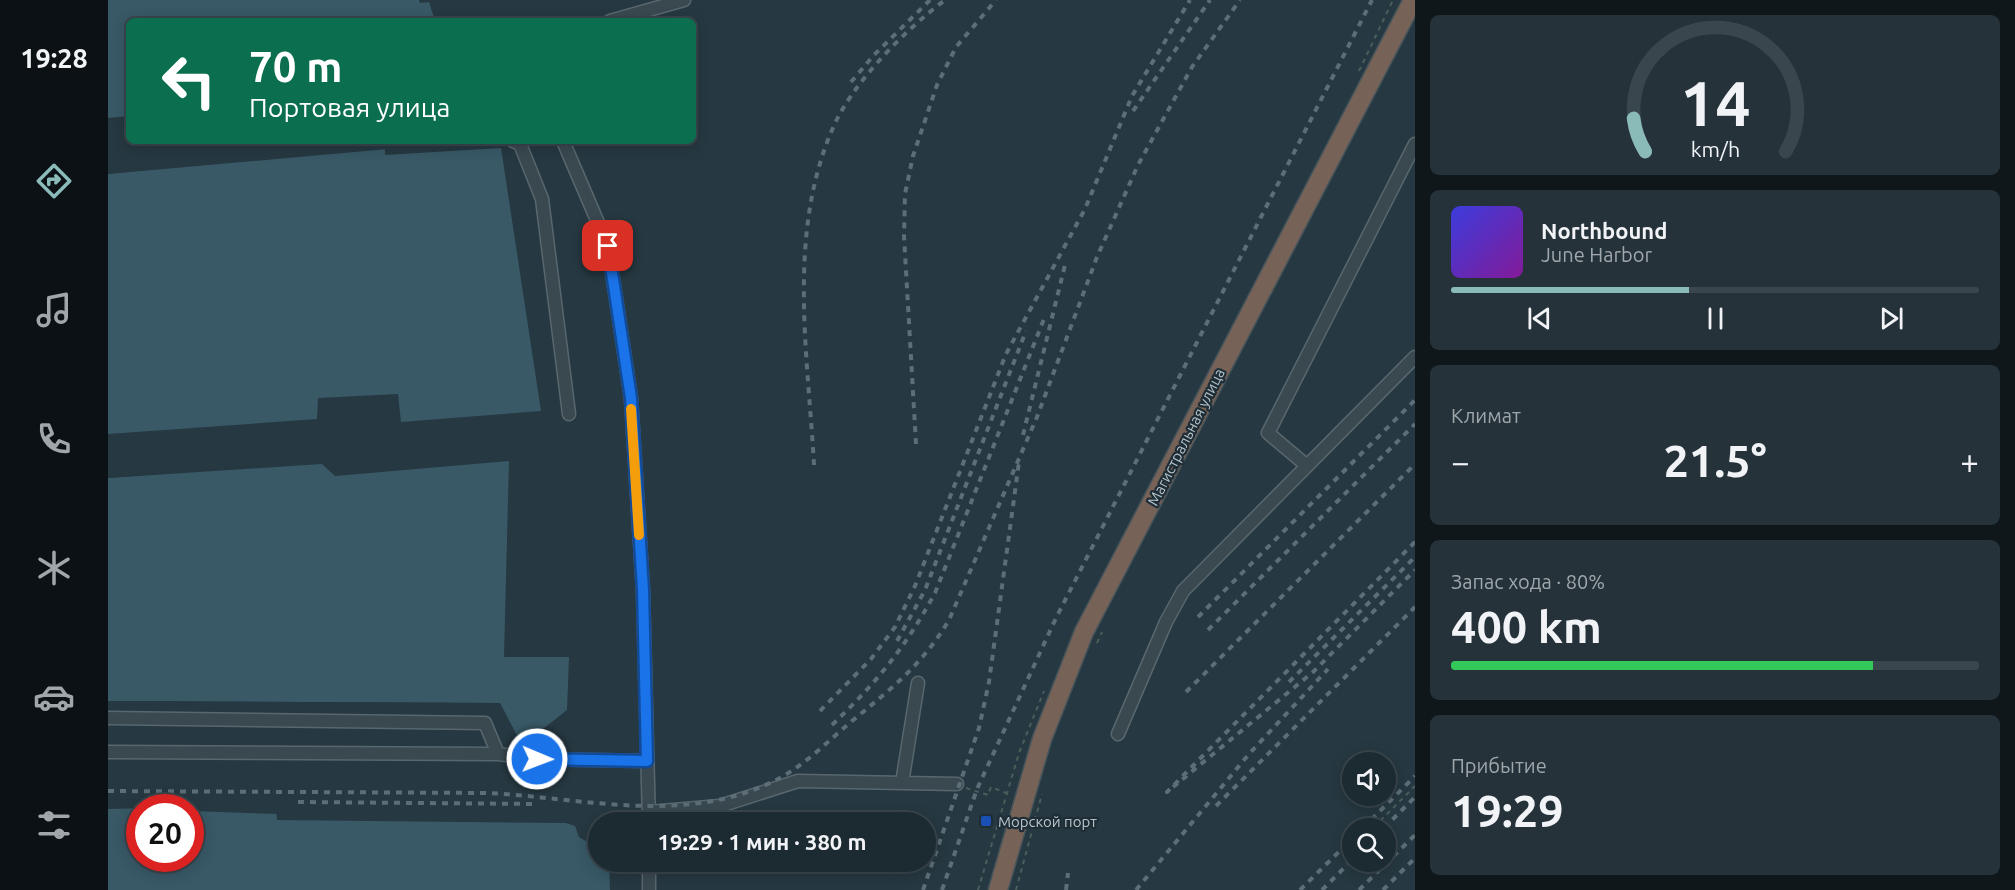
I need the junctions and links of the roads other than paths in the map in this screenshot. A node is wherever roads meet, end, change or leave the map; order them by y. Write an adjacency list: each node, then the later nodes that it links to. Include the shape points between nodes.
1 (684, 0): 3 (street)
2 (1413, 0): 22 (highway, Магистральная улица, via 1084,632 1042,739)
3 (621, 18)
4 (520, 144): 8 (street, via 542,199)
5 (564, 144): 15 (street, via 608,246 631,398 643,590)
6 (1415, 144): 9 (street, via 1268,433)
7 (1415, 357): 9 (street)
8 (569, 414)
9 (1306, 465): 12 (street, via 1183,591)
10 (918, 683): 16 (street)
11 (108, 718): 14 (street, via 485,723)
12 (1118, 734)
13 (108, 752): 14 (street)
14 (498, 754): 15 (street, via 537,759)
15 (647, 761): 18 (street)
16 (902, 783): 17 (street); 19 (street, via 798,781 720,806)
17 (957, 784)
18 (649, 812)
19 (681, 812)
20 (649, 872): 21 (street)
21 (649, 890)
22 (998, 890)

